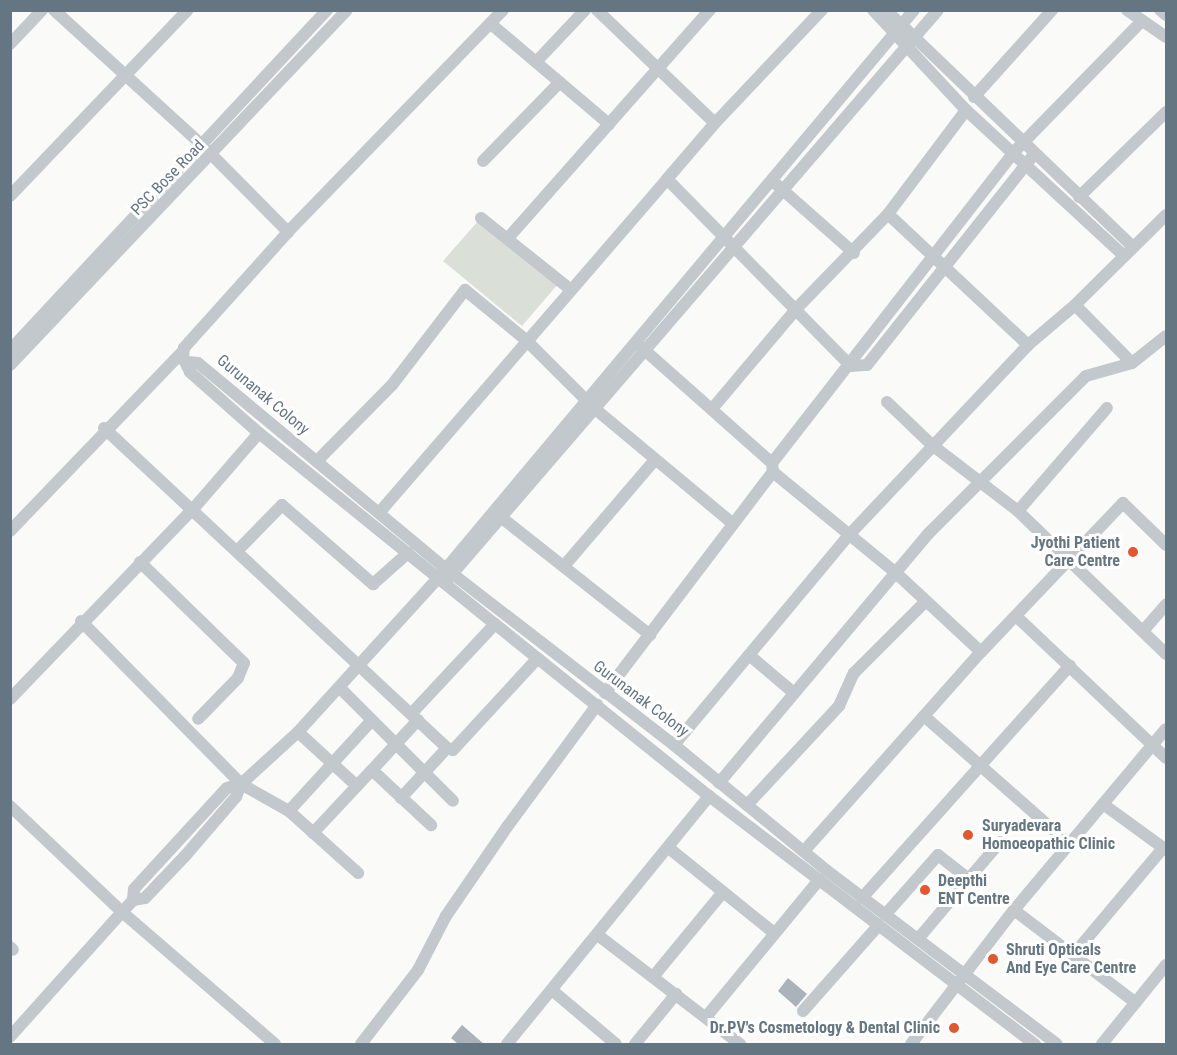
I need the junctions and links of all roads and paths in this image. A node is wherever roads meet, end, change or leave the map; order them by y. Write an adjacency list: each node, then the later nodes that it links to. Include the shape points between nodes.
1 (42, 10): 23 (street)
2 (54, 10): 27 (street)
3 (188, 10): 27 (street)
4 (327, 10): 34 (street, PSC Bose Road)
5 (347, 10): 38 (street, PSC Bose Road)
6 (503, 10): 20 (street)
7 (585, 10): 25 (street)
8 (597, 10): 26 (street)
9 (710, 10): 26 (street)
10 (822, 10): 32 (street)
11 (873, 10): 21 (street)
12 (885, 10): 21 (street)
13 (914, 10): 21 (street)
14 (938, 10): 24 (street)
15 (1052, 10): 29 (street)
16 (1126, 10): 19 (street)
17 (1160, 10): 18 (street)
18 (1167, 15)
19 (1142, 21): 22 (street); 35 (street)
20 (491, 24): 25 (street); 48 (street)
21 (897, 30): 24 (street); 42 (street)
22 (1167, 37)
23 (10, 44)
24 (909, 44): 29 (street); 30 (street); 42 (street)
25 (536, 62): 28 (street)
26 (657, 67): 32 (street); 33 (street)
27 (125, 77): 34 (street); 43 (street)
28 (560, 82): 33 (street); 39 (street)
29 (974, 97): 35 (street)
30 (966, 110): 36 (street); 45 (street)
31 (1165, 119): 44 (street)
32 (715, 123): 41 (street)
33 (609, 124): 49 (street)
34 (201, 144): 38 (street); 62 (street, PSC Bose Road)
35 (1023, 144): 36 (street); 37 (street)
36 (1013, 153): 40 (street); 53 (street)
37 (1034, 154): 40 (street); 44 (street)
38 (212, 157): 48 (street); 65 (street, PSC Bose Road)
39 (483, 161)
40 (1024, 164): 51 (street); 54 (street)
41 (667, 178): 50 (street); 55 (street)
42 (778, 186): 50 (street); 52 (street)
43 (10, 196)
44 (1079, 197): 51 (street)
45 (888, 214): 52 (street); 53 (street)
46 (1167, 215): 51 (street)
47 (481, 218): 49 (street)
48 (288, 232): 63 (street)
49 (508, 238): 55 (street)
50 (728, 243): 57 (street); 61 (street)
51 (1129, 251): 56 (street)
52 (854, 253): 57 (street)
53 (933, 258): 54 (street); 66 (street)
54 (943, 267): 60 (street); 66 (street, via 870,363)
55 (570, 289): 59 (street)
56 (1075, 305): 60 (street); 64 (street)
57 (797, 308): 66 (street); 70 (street)
58 (1167, 336): 64 (street)
59 (526, 340): 68 (street); 75 (street, via 465,290 392,385); 80 (street)
60 (1028, 345): 73 (street)
61 (641, 347): 68 (street); 70 (street)
62 (10, 350)
63 (184, 357): 71 (street); 72 (street, Gurunanak Colony, via 190,372); 75 (street, Gurunanak Colony, via 198,363)
64 (1132, 363): 77 (street, via 1086,376)
65 (10, 366)
66 (851, 366): 76 (street)
67 (887, 402): 73 (street)
68 (590, 404): 74 (street); 81 (street); 92 (street)
69 (1107, 408): 79 (street)
70 (712, 409): 76 (street)
71 (104, 428): 78 (street); 83 (street)
72 (258, 433): 78 (street); 87 (street, Gurunanak Colony)
73 (932, 445): 77 (street); 84 (street)
74 (655, 460): 82 (street); 90 (street)
75 (317, 461): 80 (street, Gurunanak Colony)
76 (772, 468): 82 (street); 84 (street)
77 (982, 484): 79 (street); 91 (street, via 928,534)
78 (194, 508): 86 (street); 89 (street)
79 (1018, 510): 88 (street)
80 (379, 513): 92 (street, Gurunanak Colony)
81 (502, 518): 90 (street); 92 (street)
82 (731, 522): 99 (street)
83 (10, 531)
84 (850, 534): 91 (street); 102 (street)
85 (1167, 545): 88 (street, via 1123,503)
86 (238, 550): 87 (street, via 282,505 373,584); 104 (street)
87 (408, 553): 92 (street, Gurunanak Colony)
88 (1067, 558): 95 (street); 98 (street)
89 (140, 562): 96 (street); 113 (street, via 244,663 238,678)
90 (564, 566): 99 (street)
91 (896, 573): 93 (street); 108 (street)
92 (445, 576): 97 (street, Gurunanak Colony); 104 (street); 107 (street, Gurunanak Colony)
93 (926, 601): 100 (street); 133 (street, via 854,673 839,706)
94 (1167, 605): 98 (street)
95 (1017, 617): 100 (street); 105 (street)
96 (81, 621): 109 (street); 127 (street)
97 (495, 624): 103 (street, Gurunanak Colony); 112 (street)
98 (1143, 631): 101 (street)
99 (650, 635): 107 (street)
100 (981, 652): 111 (street)
101 (1167, 654)
102 (749, 655): 108 (street); 118 (street)
103 (538, 658): 110 (street, Gurunanak Colony); 120 (street, via 453,750)
104 (360, 664): 106 (street); 112 (street)
105 (1070, 665): 119 (street); 123 (street)
106 (339, 687): 114 (street); 116 (street)
107 (605, 693): 118 (street, Gurunanak Colony)
108 (794, 693): 126 (street)
109 (10, 699)
110 (597, 705): 129 (street, Gurunanak Colony); 168 (street, via 501,836 446,916 418,970)
111 (924, 716): 123 (street); 142 (street)
112 (415, 717): 117 (street); 120 (street)
113 (198, 719)
114 (372, 720): 117 (street); 122 (street)
115 (1167, 729): 119 (street)
116 (298, 732): 122 (street); 127 (street)
117 (396, 744): 124 (street); 125 (street)
118 (674, 745): 126 (street, Gurunanak Colony)
119 (1152, 746): 121 (street); 132 (street)
120 (447, 748): 125 (street)
121 (1167, 758)
122 (332, 764): 128 (street); 135 (street)
123 (980, 766): 139 (street); 147 (street)
124 (372, 770): 128 (street); 130 (street)
125 (424, 772): 130 (street); 131 (street)
126 (715, 779): 129 (street); 133 (street, Gurunanak Colony)
127 (241, 784): 135 (street); 148 (street, via 236,797 185,856 145,898); 148 (street, via 227,788 162,855 134,889)
128 (357, 786): 137 (street)
129 (705, 792): 140 (street); 144 (street, Gurunanak Colony)
130 (401, 798): 136 (street)
131 (453, 801)
132 (1103, 804): 139 (street); 141 (street)
133 (747, 805): 142 (street, Gurunanak Colony)
134 (10, 806): 150 (street)
135 (289, 811): 137 (street)
136 (431, 825)
137 (313, 833): 143 (street)
138 (1000, 842): 145 (street)
139 (1069, 844): 149 (street)
140 (670, 849): 146 (street); 153 (street)
141 (1165, 849): 155 (street)
142 (805, 850): 147 (street, Gurunanak Colony)
143 (358, 873)
144 (819, 879): 151 (street, Gurunanak Colony); 152 (street)
145 (969, 879): 151 (street, via 938,855); 154 (street)
146 (723, 892): 152 (street); 158 (street)
147 (862, 898): 151 (street, Gurunanak Colony)
148 (133, 900): 150 (street)
149 (1014, 910): 155 (street); 157 (street)
150 (122, 912): 165 (street); 167 (street)
151 (881, 920): 154 (street, Gurunanak Colony); 159 (street, Gurunanak Colony); 163 (street)
152 (774, 933): 164 (street)
153 (599, 936): 158 (street); 160 (street)
154 (918, 939): 157 (street, Gurunanak Colony)
155 (1073, 955): 162 (street)
156 (1167, 965): 162 (street)
157 (966, 972): 159 (street); 174 (street, Gurunanak Colony)
158 (653, 977): 161 (street)
159 (955, 985): 172 (street); 173 (street, Gurunanak Colony)
160 (553, 990): 169 (street); 170 (street)
161 (675, 994): 164 (street); 171 (street)
162 (1136, 1002): 175 (street)
163 (803, 1011)
164 (706, 1017): 166 (street)
165 (10, 1037)
166 (735, 1043)
167 (275, 1044)
168 (362, 1044)
169 (507, 1044)
170 (616, 1044)
171 (635, 1044)
172 (911, 1044)
173 (1035, 1044)
174 (1057, 1044)
175 (1102, 1044)

